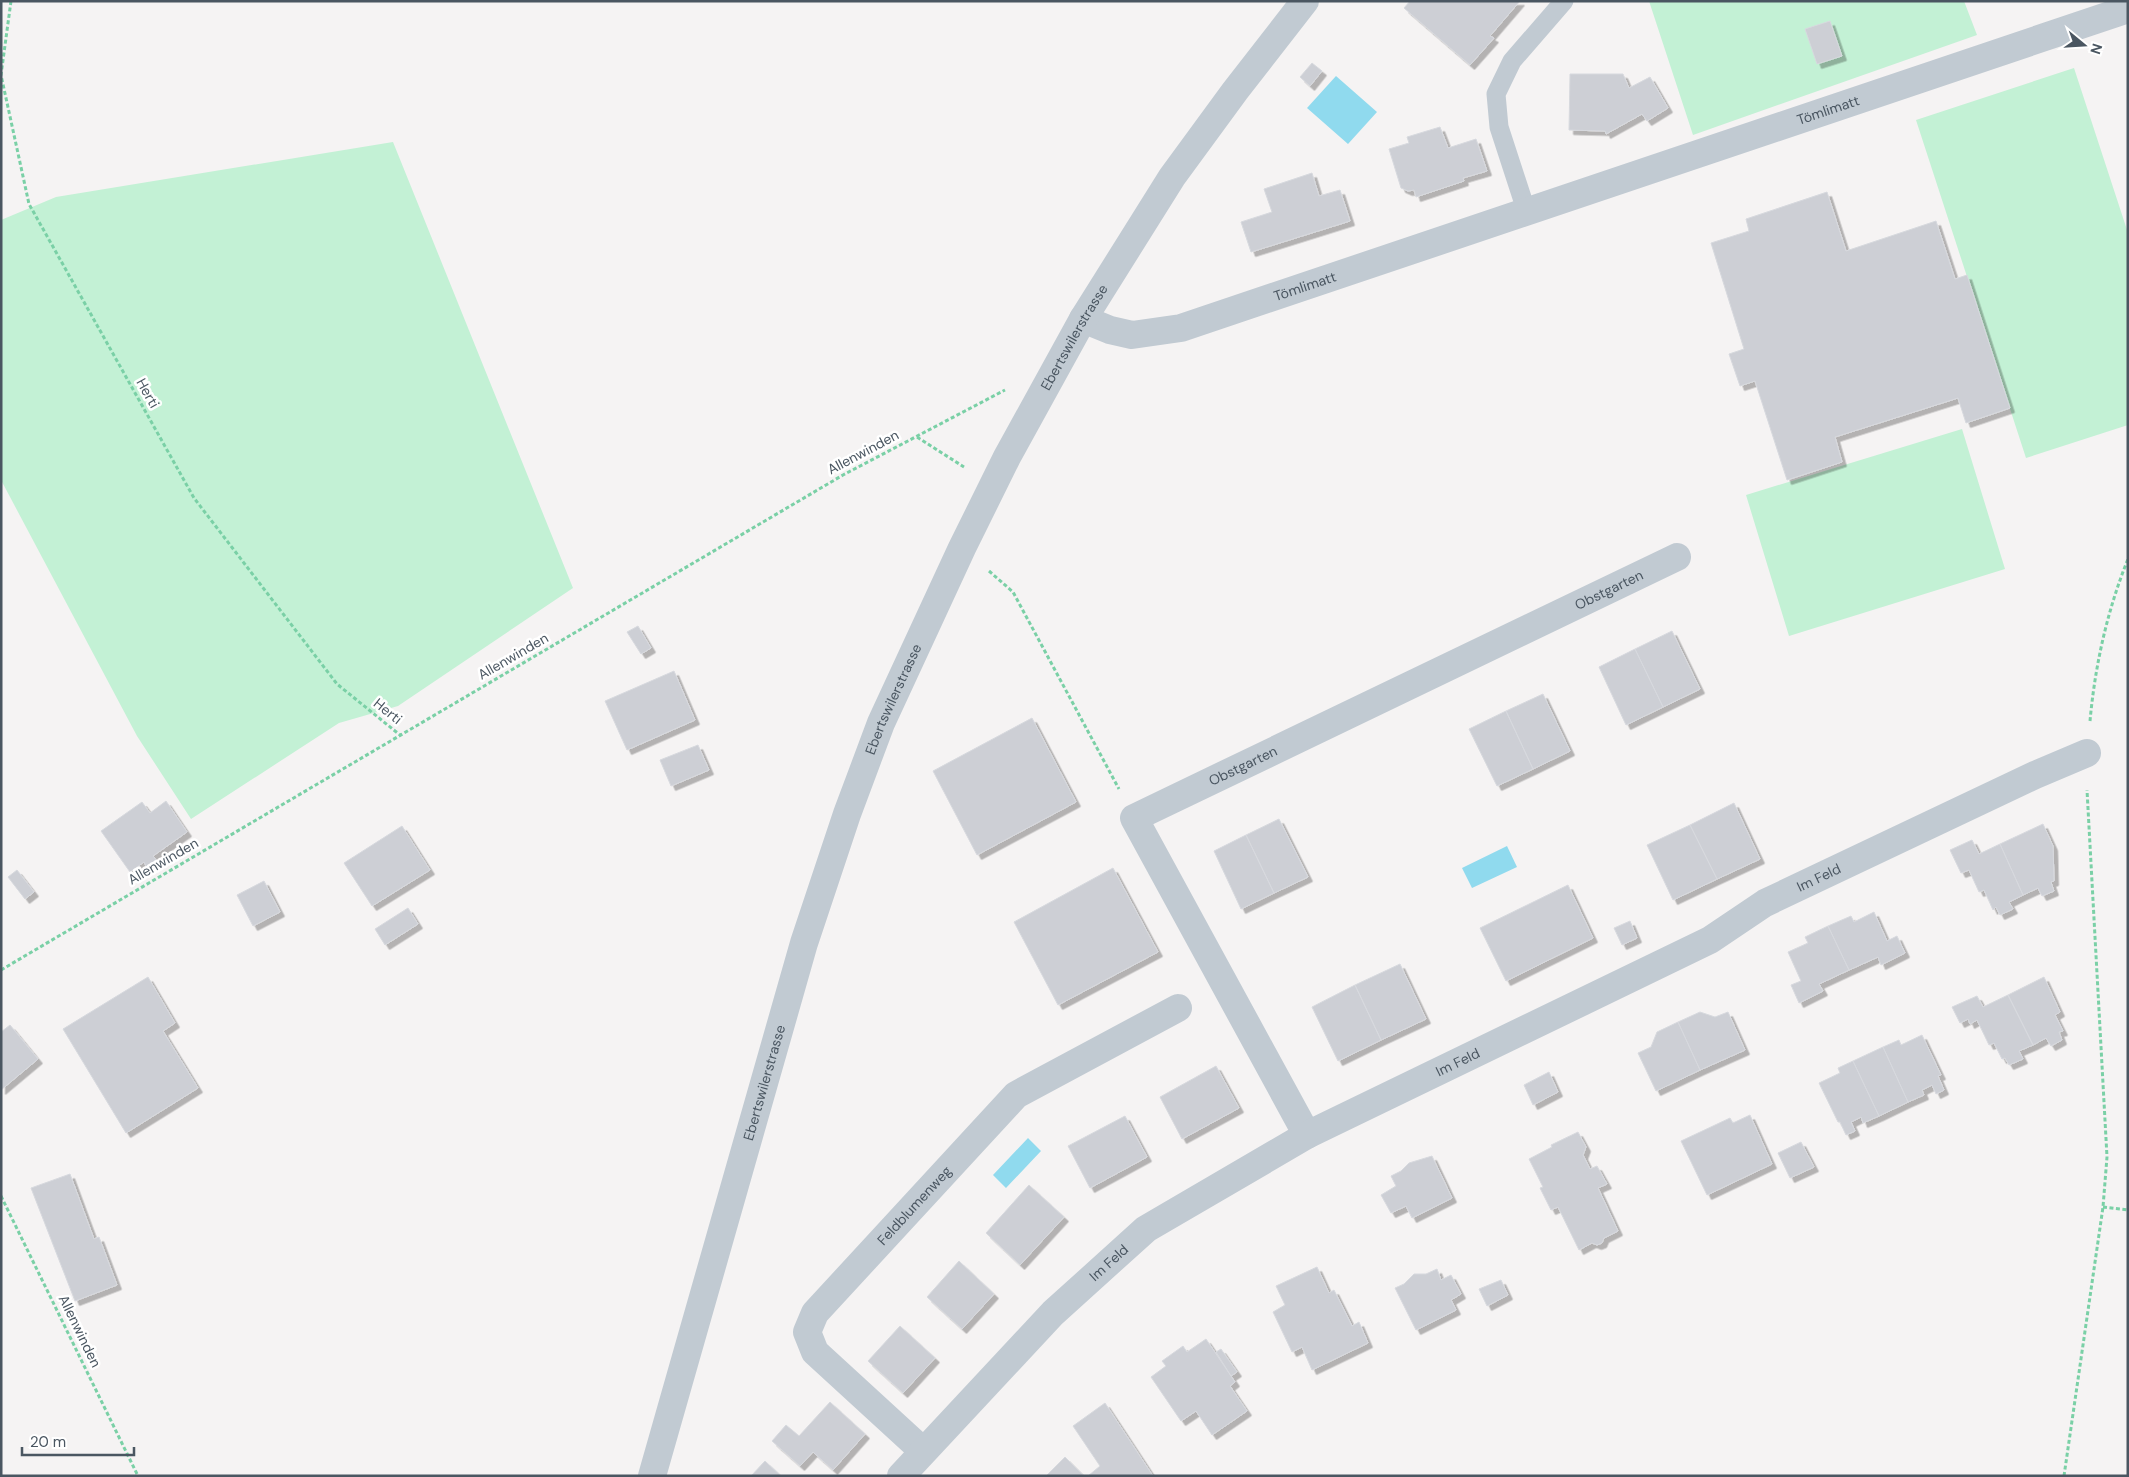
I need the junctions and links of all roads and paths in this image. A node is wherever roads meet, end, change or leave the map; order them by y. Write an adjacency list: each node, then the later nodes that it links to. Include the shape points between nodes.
1 (11, 1): 13 (path, Herti, via 1,76 29,204 194,498 337,684)
2 (1305, 1): 6 (street, Ebertswilerstrasse, via 1172,177)
3 (1564, 1): 5 (lane, via 1512,61 1496,94 1499,127)
4 (2128, 9): 5 (street, Tömlimatt)
5 (1527, 213): 6 (street, Tömlimatt, via 1182,328 1132,334)
6 (1082, 319): 7 (street, Ebertswilerstrasse)
7 (1044, 388): 8 (path, Allenwinden, via 1009,388); 9 (street, Ebertswilerstrasse)
8 (916, 437): 9 (path); 13 (path, Allenwinden, via 843,475)
9 (994, 486): 10 (street, Ebertswilerstrasse)
10 (962, 548): 15 (path, via 1013,592); 24 (street, Ebertswilerstrasse, via 881,723 804,943)
11 (1677, 557): 15 (street, Obstgarten)
12 (2128, 559): 14 (path, via 2103,636 2092,694)
13 (400, 735): 16 (path, Allenwinden)
14 (2087, 753): 18 (street, Im Feld, via 1765,903 1710,940); 20 (path, via 2107,1157)
15 (1134, 818): 18 (street)
16 (1, 970)
17 (1178, 1008): 22 (street, Feldblumenweg, via 1016,1095 815,1313 807,1332 815,1352)
18 (1307, 1135): 22 (street, Im Feld, via 1146,1229 1053,1313)
19 (1, 1196): 23 (path, Allenwinden)
20 (2103, 1207): 21 (path); 26 (path)
21 (2128, 1210)
22 (923, 1451): 25 (street, Im Feld)
23 (138, 1476)
24 (652, 1476)
25 (902, 1476)
26 (2064, 1476)

